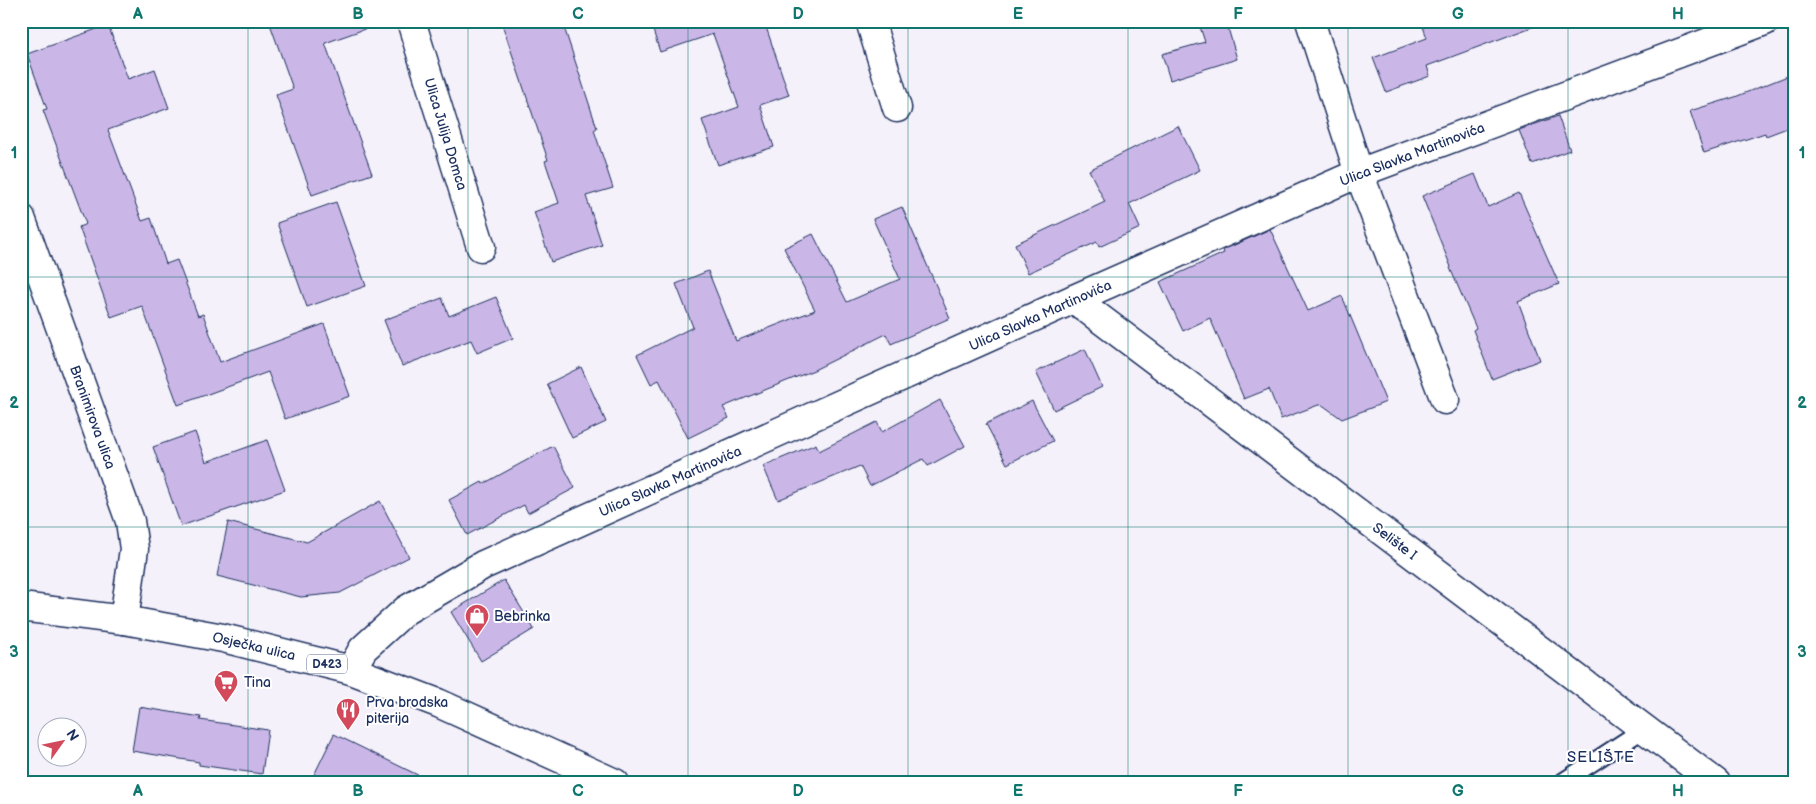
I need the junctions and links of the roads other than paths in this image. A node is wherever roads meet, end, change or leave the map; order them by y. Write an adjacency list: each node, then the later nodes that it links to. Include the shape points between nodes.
1 (411, 21): 8 (street, Ulica Julija Domca)
2 (870, 21): 5 (street)
3 (1310, 21): 6 (street)
4 (1765, 21): 6 (street, Ulica Slavka Martinovića)
5 (897, 108)
6 (1359, 173): 9 (street, Ulica Slavka Martinovića); 10 (street)
7 (21, 218): 12 (street, Branimirova ulica, via 130,521 134,549)
8 (481, 247)
9 (1074, 299): 13 (street, Ulica Slavka Martinovića, via 483,565 406,610 363,649); 14 (street, Selište I)
10 (1445, 400)
11 (21, 607): 12 (street, Osječka ulica / D423)
12 (124, 620): 13 (street, Osječka ulica / D423, via 222,638)
13 (351, 670): 15 (street, Osječka ulica / D423, via 438,703)
14 (1644, 729): 16 (lane); 17 (street, Selište I)
15 (615, 783)
16 (1561, 783)
17 (1716, 783)

